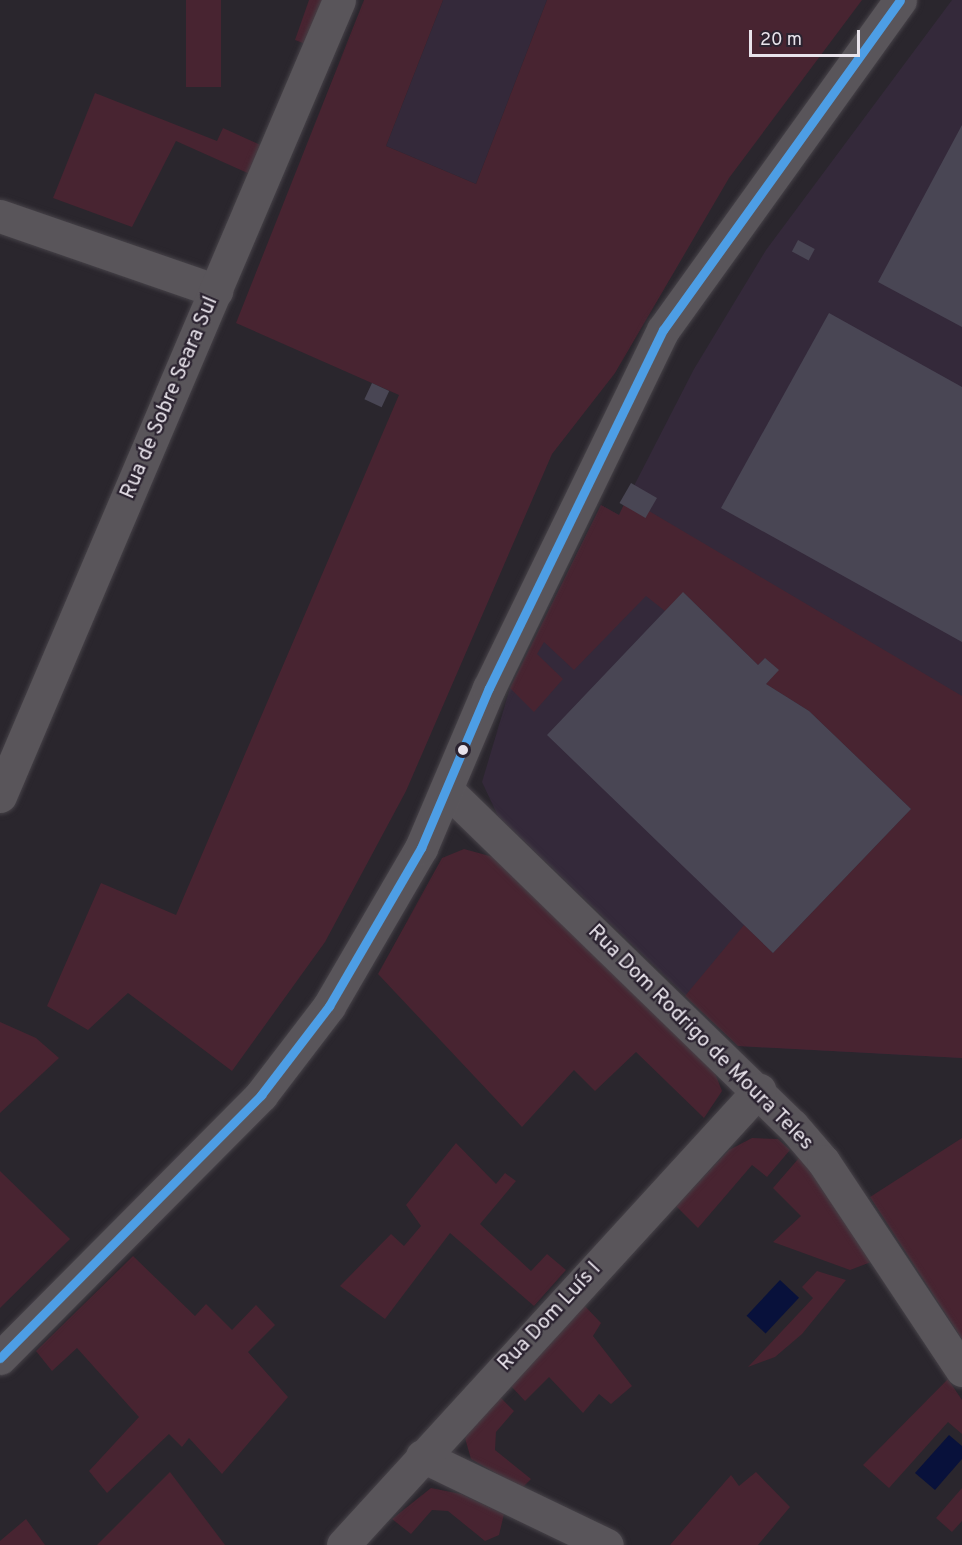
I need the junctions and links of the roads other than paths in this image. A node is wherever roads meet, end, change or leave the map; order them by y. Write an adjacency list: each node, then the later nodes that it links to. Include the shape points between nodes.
1 (339, 0): 4 (street, Rua de Sobre Seara Sul)
2 (900, 0): 5 (street, via 663,330 489,688)
3 (0, 216): 4 (street)
4 (216, 291): 6 (street, Rua de Sobre Seara Sul)
5 (448, 791): 7 (street, Rua Dom Rodrigo de Moura Teles); 8 (street, via 389,908 329,1006 268,1085)
6 (0, 796)
7 (759, 1090): 9 (street, Rua Dom Rodrigo de Moura Teles, via 823,1161); 10 (street, Rua Dom Luís I)
8 (0, 1358)
9 (962, 1370)
10 (422, 1456): 11 (street, Rua Dom Luís I); 12 (street)
11 (343, 1545)
12 (607, 1545)

